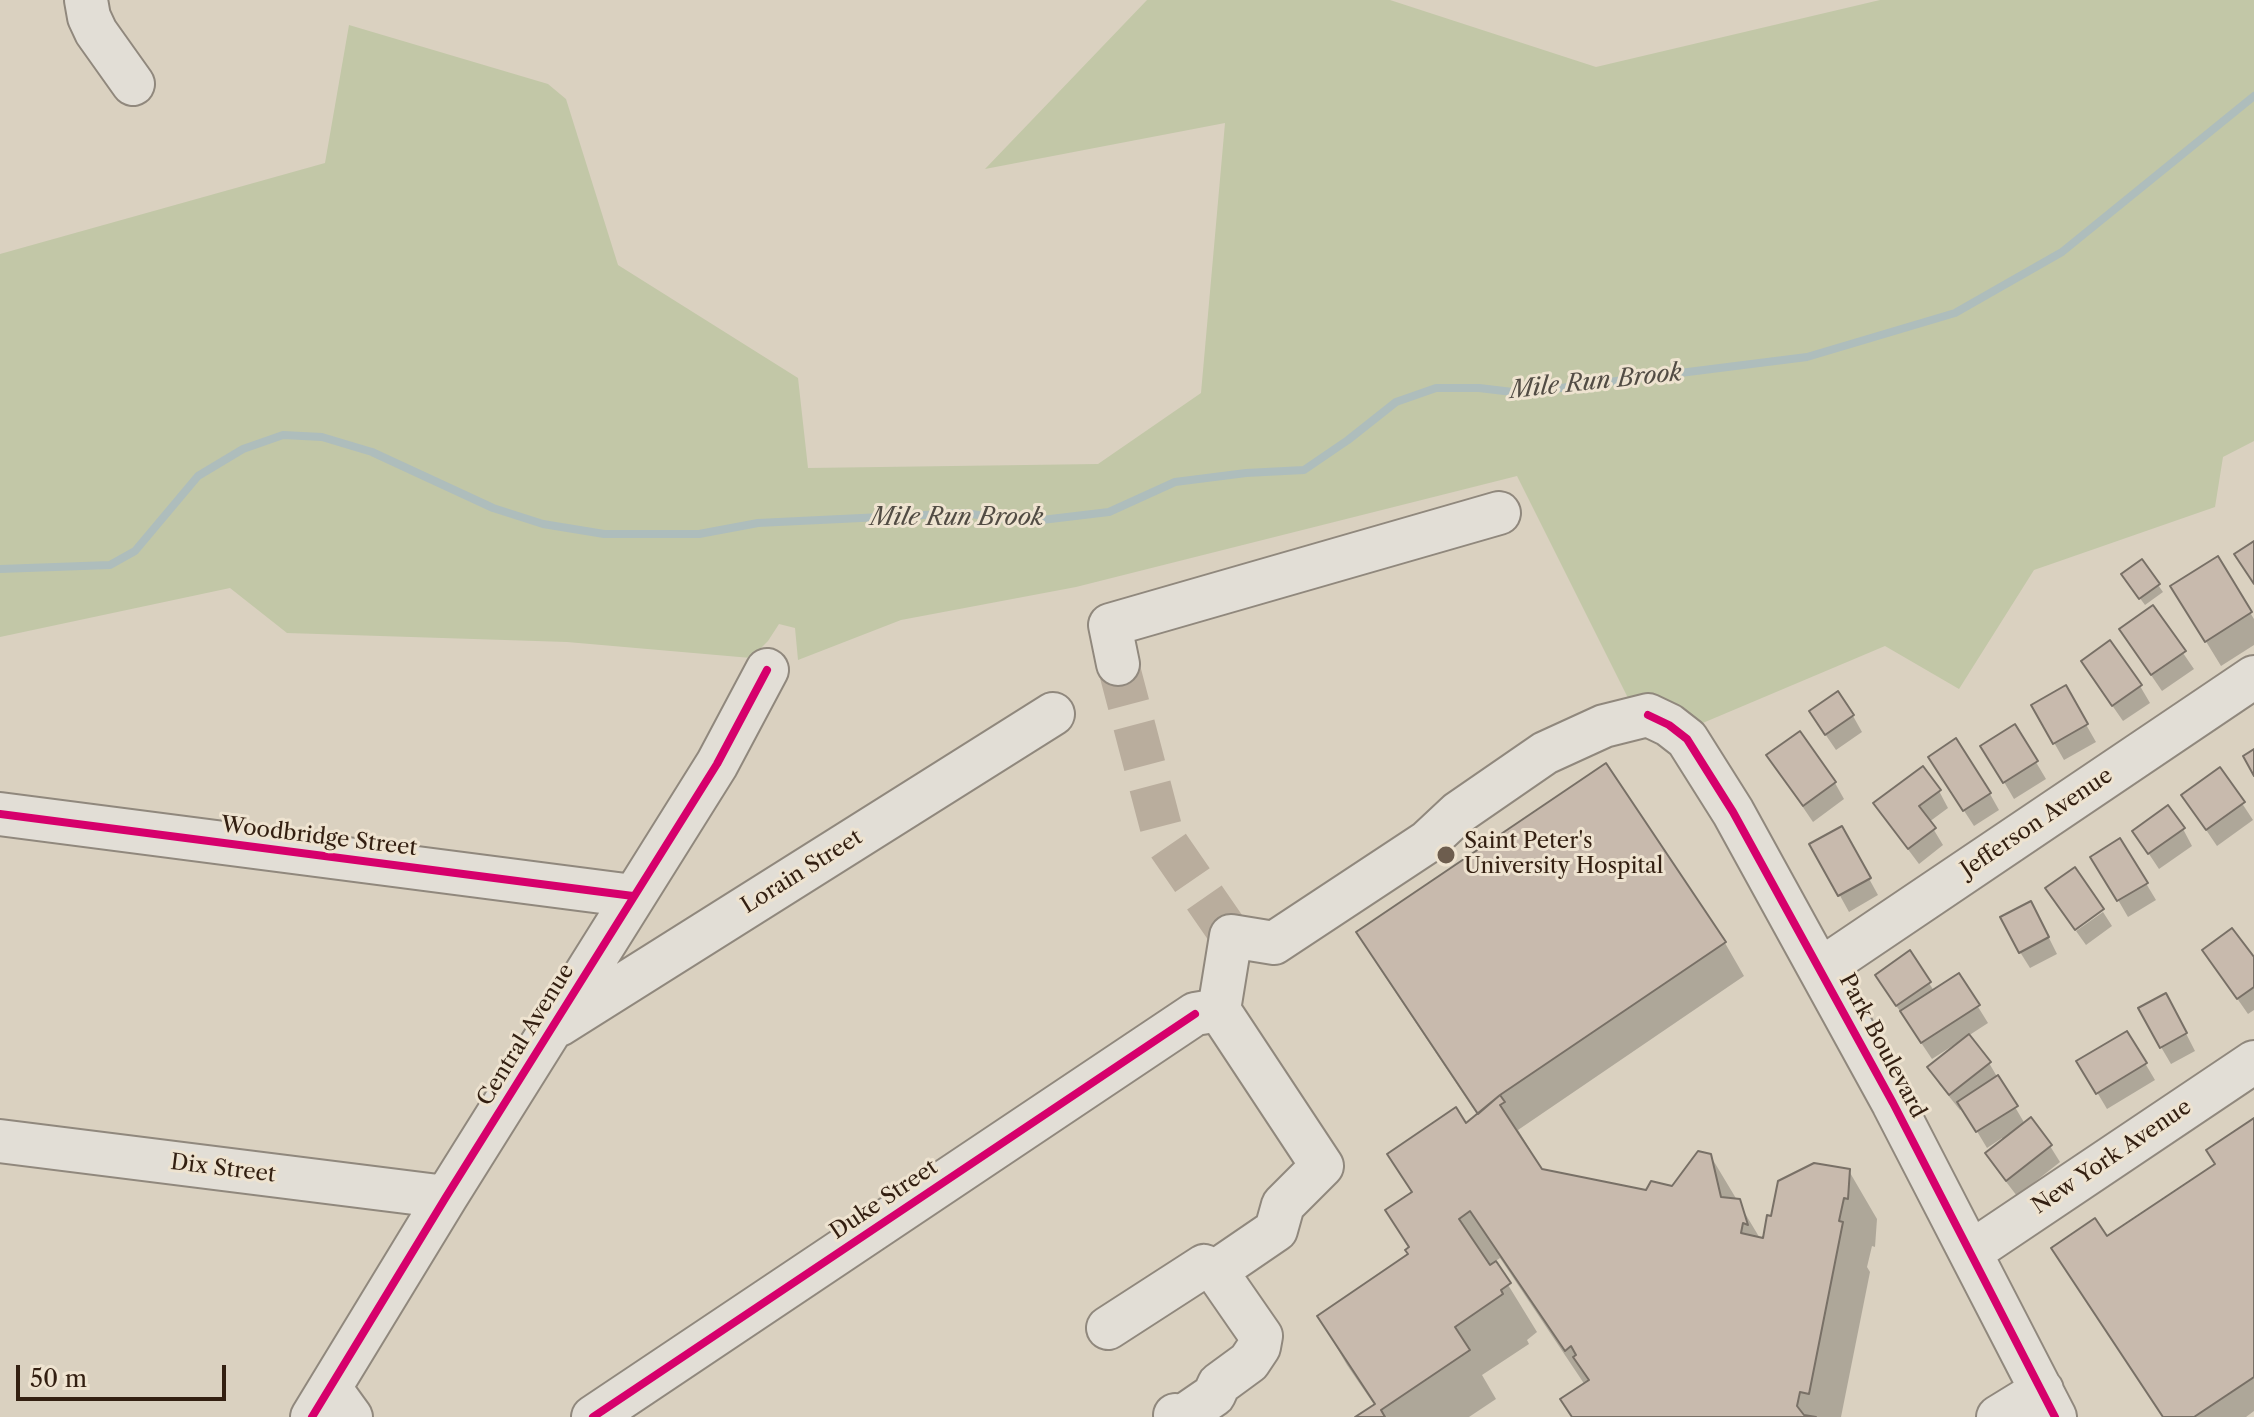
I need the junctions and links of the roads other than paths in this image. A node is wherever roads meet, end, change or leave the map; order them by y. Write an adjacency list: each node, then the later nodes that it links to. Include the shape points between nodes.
1 (86, 0): 2 (street, via 96,32)
2 (133, 84)
3 (1499, 513): 4 (street, via 1110,625)
4 (1118, 664)
5 (767, 670): 9 (street, Central Avenue, via 717,764)
6 (2254, 677): 10 (street, Jefferson Avenue)
7 (1053, 714): 12 (street, Lorain Street)
8 (0, 814): 9 (street, Woodbridge Street)
9 (633, 896): 12 (street, Central Avenue)
10 (1821, 969): 11 (street, Park Boulevard, via 1687,739 1648,715 1604,726 1545,753 1458,813 1427,842 1274,943 1231,936); 16 (street, Park Boulevard)
11 (1207, 1012): 17 (street, via 1322,1166 1283,1205 1276,1230); 22 (street, Duke Street)
12 (551, 1029): 15 (street, Central Avenue)
13 (2254, 1062): 16 (street, New York Avenue)
14 (0, 1141): 15 (street, Dix Street)
15 (446, 1197): 20 (street, Central Avenue)
16 (1971, 1252): 19 (street, Park Boulevard)
17 (1216, 1271): 18 (street, via 1204,1266); 21 (street, via 1261,1336 1259,1347 1249,1362 1219,1384 1204,1381 1175,1402)
18 (1108, 1328)
19 (2048, 1404): 23 (street)
20 (331, 1407)
21 (1173, 1416)
22 (593, 1417)
23 (1998, 1417)

